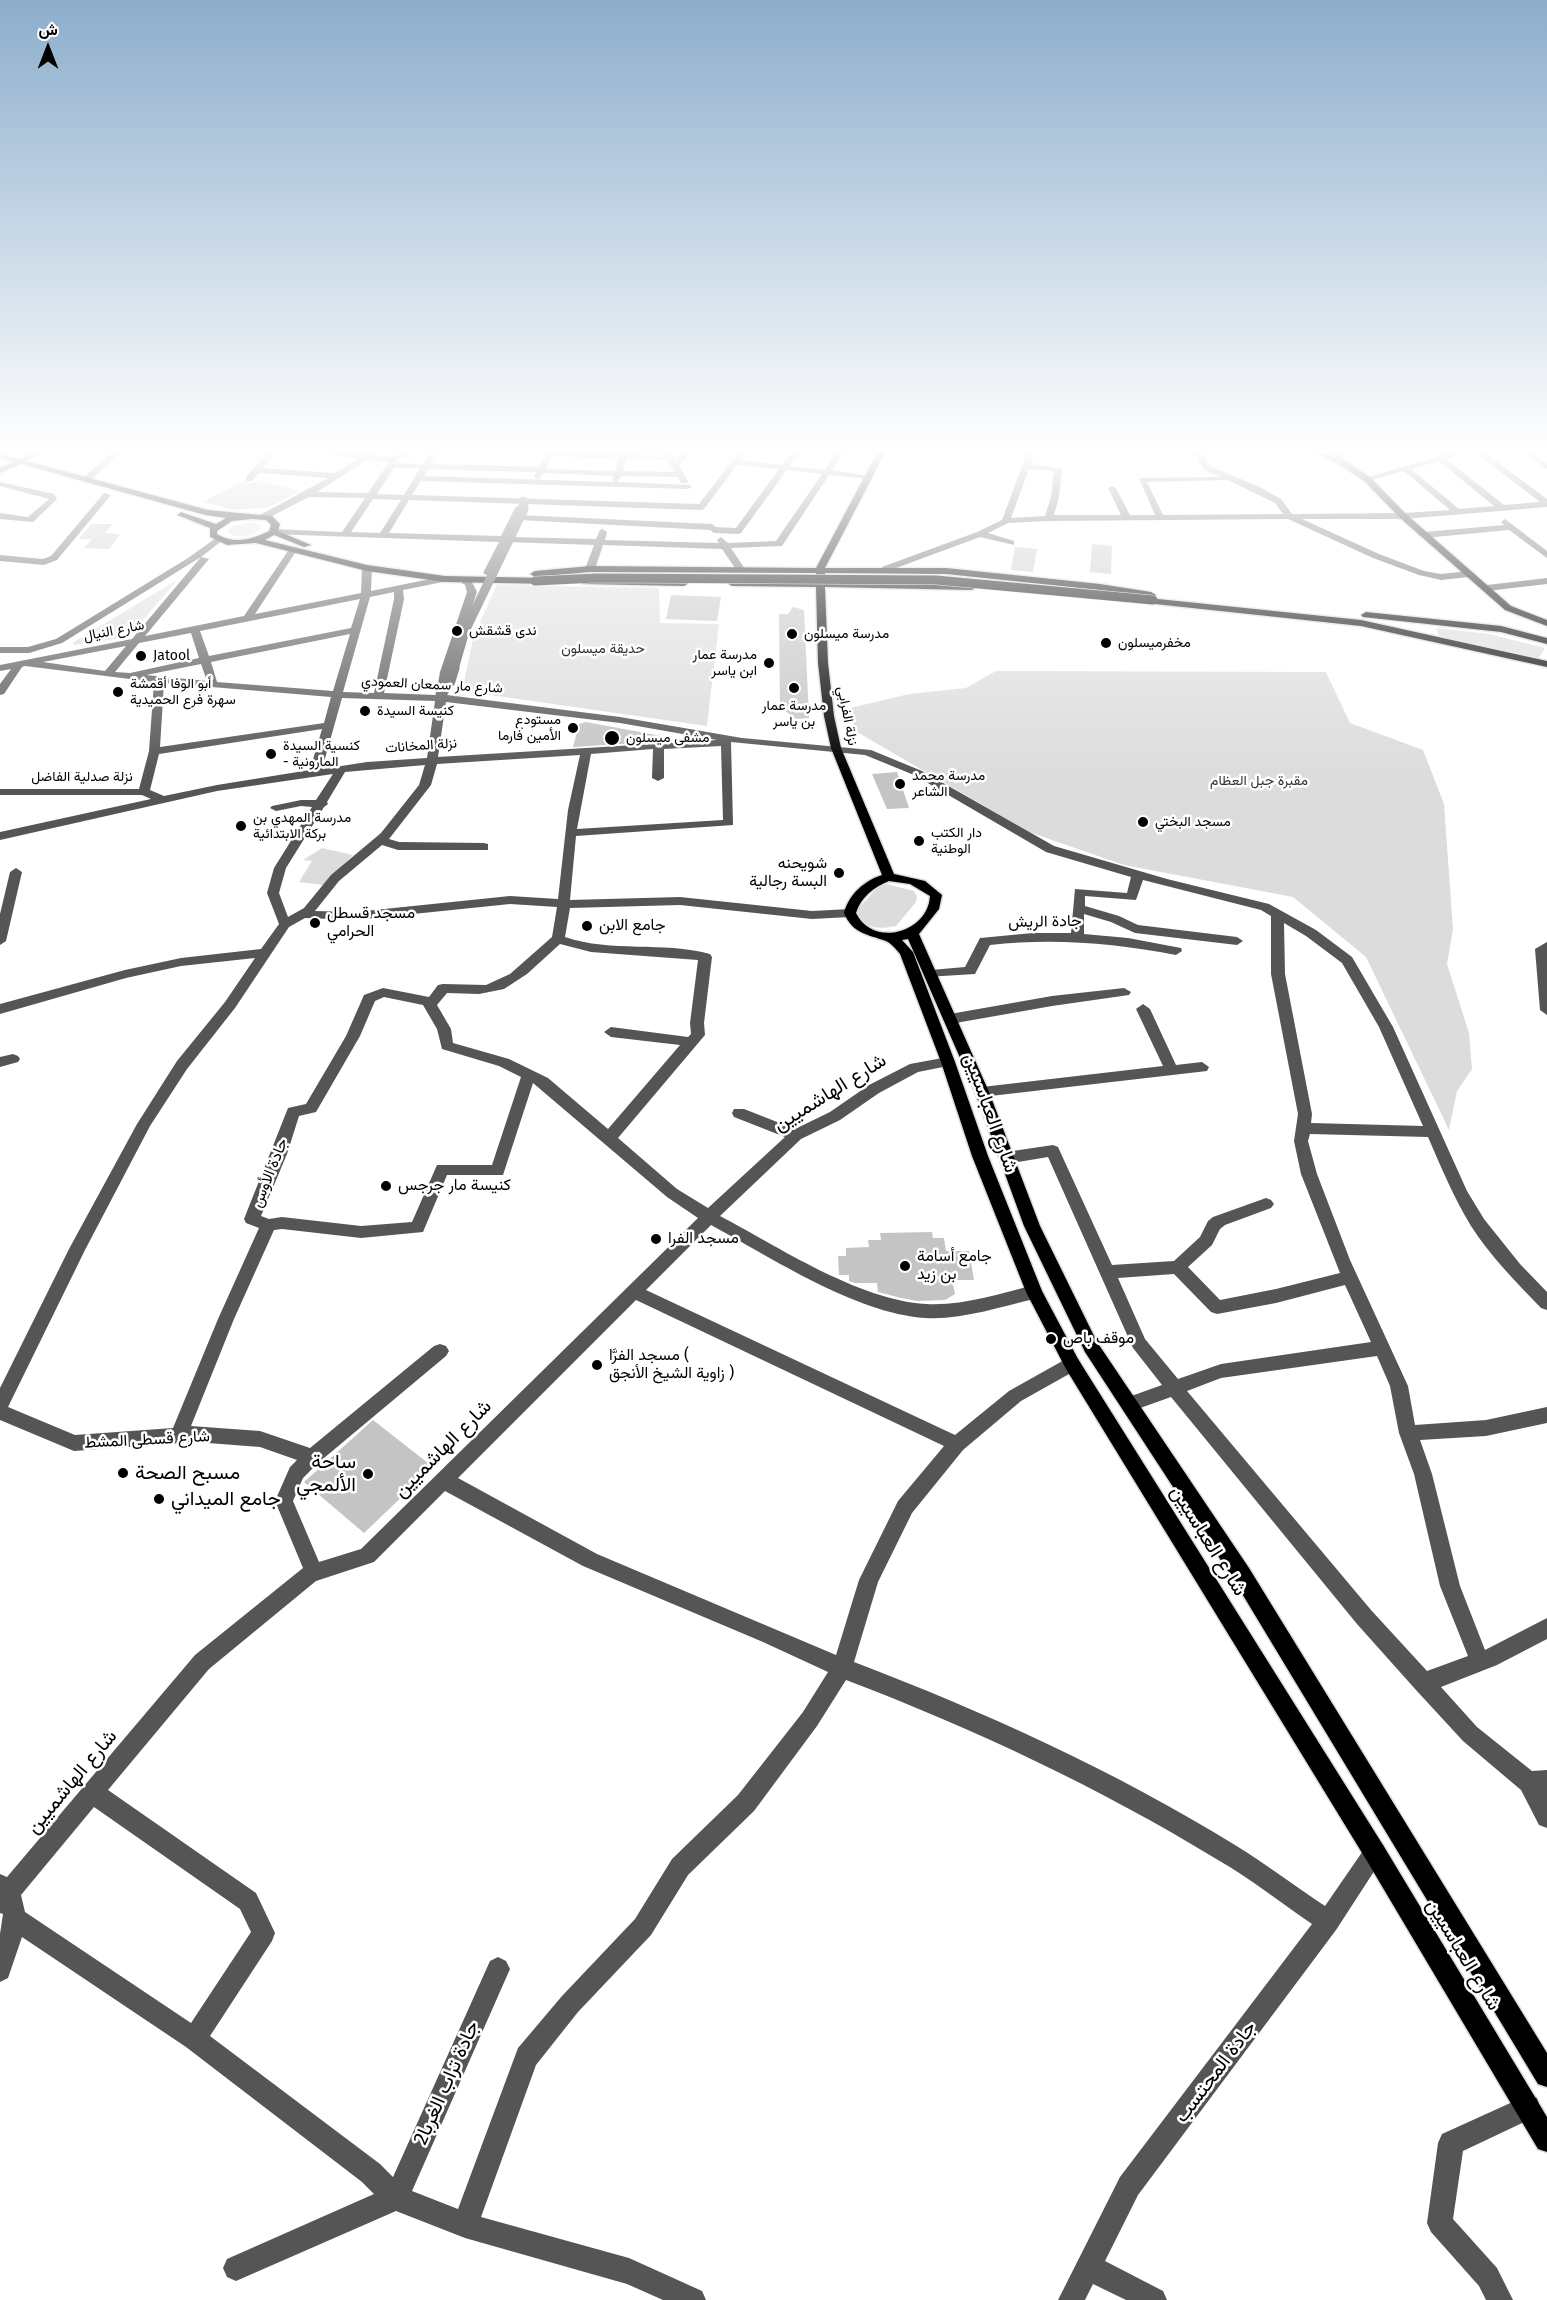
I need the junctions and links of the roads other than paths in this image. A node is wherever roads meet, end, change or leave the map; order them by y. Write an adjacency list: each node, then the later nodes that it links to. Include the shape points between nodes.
1 (26, 560): 2 (street)
2 (48, 560)
3 (190, 560): 40 (street)
4 (203, 560): 42 (street)
5 (286, 560): 33 (street)
6 (336, 560): 16 (main road)
7 (370, 560): 21 (main road)
8 (494, 560): 21 (street)
9 (499, 560): 58 (street, bridge, via 465,632 450,681)
10 (594, 560): 17 (street)
11 (734, 560): 18 (street)
12 (825, 560): 19 (main road)
13 (909, 560): 20 (street)
14 (1388, 560): 22 (street, via 1441,577)
15 (1453, 560): 22 (main road)
16 (368, 568): 24 (main road); 30 (street)
17 (590, 569): 18 (main road); 23 (main road)
18 (740, 569): 19 (main road)
19 (820, 569): 20 (main road); 27 (main road, نزلة الفرابي)
20 (885, 569): 31 (main road, via 990,575 1100,587)
21 (488, 573): 23 (main road)
22 (1468, 574): 29 (main road)
23 (535, 577): 25 (main road); 27 (main road); 31 (main road, bridge, via 936,580)
24 (445, 579): 25 (main road); 28 (street, شارع النيال)
25 (463, 580): 58 (street, via 470,584 472,592)
26 (1547, 581): 29 (street)
27 (820, 586): 31 (main road, via 960,586); 63 (main road, نزلة الفرابي, via 823,663)
28 (398, 588): 30 (street, شارع النيال); 57 (street)
29 (1487, 588): 32 (main road)
30 (366, 594): 33 (street, شارع النيال); 39 (street)
31 (1151, 598): 34 (main road)
32 (1508, 608): 36 (main road); 38 (main road)
33 (248, 618): 37 (street, شارع النيال)
34 (1361, 619): 35 (main road); 41 (main road)
35 (1422, 621): 38 (main road); 41 (main road)
36 (1545, 621)
37 (195, 629): 42 (street, شارع النيال); 46 (street)
38 (1501, 629): 43 (main road)
39 (356, 630): 46 (street); 56 (street)
40 (66, 637): 44 (street, via 39,648); 45 (street, شارع النيال, via 62,646)
41 (1424, 637): 48 (main road)
42 (134, 641): 45 (street, شارع النيال); 51 (street)
43 (1547, 641)
44 (0, 650): 47 (street)
45 (71, 653): 49 (street, شارع النيال)
46 (205, 659): 52 (street); 54 (street)
47 (0, 661)
48 (1546, 662)
49 (22, 663): 50 (street, شارع النيال); 51 (street, شارع مار سمعان العمودي); 55 (street)
50 (0, 668)
51 (108, 675): 52 (street, شارع مار سمعان العمودي)
52 (124, 676): 53 (street, شارع مار سمعان العمودي)
53 (159, 680): 54 (street, شارع مار سمعان العمودي); 64 (street)
54 (213, 685): 56 (street, شارع مار سمعان العمودي)
55 (0, 692)
56 (338, 694): 57 (street, شارع مار سمعان العمودي); 59 (street)
57 (378, 696): 58 (street, شارع مار سمعان العمودي)
58 (440, 696): 60 (street, شارع مار سمعان العمودي); 66 (street)
59 (329, 725): 64 (street); 68 (street)
60 (742, 741): 61 (street, نزلة المخانات); 63 (street, شارع مار سمعان العمودي)
61 (726, 743): 62 (street, نزلة المخانات); 75 (street, via 729,824)
62 (659, 747): 65 (street, نزلة المخانات); 69 (street)
63 (836, 748): 80 (street, شارع مار سمعان العمودي, via 867,752 918,773 1050,849); 81 (main road, نزلة الفرابي)
64 (153, 751): 71 (street)
65 (586, 751): 66 (street, نزلة المخانات); 75 (street)
66 (432, 761): 67 (street, نزلة المخانات); 77 (street, via 425,785)
67 (342, 768): 68 (street, نزلة المخانات); 73 (street)
68 (315, 773): 72 (street, نزلة المخانات)
69 (658, 778)
70 (0, 792): 71 (street, نزلة صدلية الفاضل)
71 (144, 792): 72 (street, نزلة صدلية الفاضل)
72 (163, 800): 76 (street, نزلة المخانات)
73 (322, 804): 74 (street); 87 (street, via 280,868 275,884 273,893)
74 (276, 808)
75 (572, 833): 82 (street)
76 (0, 836)
77 (380, 840): 78 (street, via 398,846); 86 (street, via 335,879)
78 (484, 847)
79 (16, 872): 92 (street)
80 (1138, 874): 83 (street, via 1132,897 1079,892); 84 (street, شارع مار سمعان العمودي)
81 (889, 878): 85 (main road, via 874,882 854,902); 88 (main road, via 910,880 936,895 934,906)
82 (565, 904): 85 (street, via 680,901 812,915); 86 (street, via 510,900 355,916); 91 (street)
83 (1078, 908): 90 (street); 93 (street, via 1135,929)
84 (1276, 912): 112 (street, via 1278,974 1305,1114); 113 (street, شارع مار سمعان العمودي, via 1347,960 1386,1028)
85 (850, 913): 89 (main road, via 856,925 866,931)
86 (303, 914): 87 (street)
87 (285, 924): 96 (street)
88 (912, 933): 89 (main road); 97 (main road, شارع العباسيين)
89 (891, 937): 106 (main road, شارع العباسيين, via 906,952)
90 (1077, 938): 95 (street, جادة الريش, via 1131,941); 97 (street, جادة الريش, via 985,941 970,971)
91 (558, 939): 99 (street, via 499,987 443,988); 105 (street, via 591,947 705,957 698,1035)
92 (0, 941)
93 (1237, 941)
94 (1547, 946): 102 (street, via 1541,949)
95 (1176, 951)
96 (266, 953): 100 (street, via 181,962); 131 (street, via 182,1065 144,1124)
97 (931, 974): 103 (main road, شارع العباسيين)
98 (1124, 992): 103 (street, via 1052,1000)
99 (430, 1004): 109 (street, via 444,1029 447,1046 504,1062); 119 (street, جادة الأوس, via 428,1000 383,992 369,998 353,1036 311,1107 293,1112 252,1219)
100 (0, 1009)
101 (1143, 1009): 108 (street)
102 (1547, 1010)
103 (950, 1019): 110 (main road, شارع العباسيين)
104 (611, 1032): 105 (street)
105 (691, 1042): 115 (street)
106 (948, 1062): 114 (street, شارع الهاشميين, via 915,1068); 123 (main road, شارع العباسيين)
107 (1202, 1067): 108 (street)
108 (1171, 1069): 110 (street)
109 (530, 1075): 115 (street); 119 (street, via 498,1170 442,1169 417,1228 361,1232 282,1223)
110 (982, 1092): 116 (main road, شارع العباسيين)
111 (739, 1113): 114 (street)
112 (1303, 1128): 113 (street); 122 (street, via 1301,1141 1308,1174)
113 (1434, 1132): 125 (street, شارع مار سمعان العمودي, via 1478,1223)
114 (796, 1136): 118 (street, شارع الهاشميين)
115 (608, 1139): 118 (street, via 672,1193)
116 (1006, 1158): 121 (street, via 1053,1151); 130 (main road, شارع العباسيين, via 1032,1226 1091,1347)
117 (1266, 1204): 120 (street, via 1219,1221 1206,1241)
118 (709, 1217): 123 (street, via 838,1286 879,1301 925,1311 964,1309); 124 (street, شارع الهاشميين)
119 (268, 1225): 135 (street, جادة الأوس)
120 (1178, 1267): 121 (street); 122 (street, via 1217,1307)
121 (1109, 1272): 129 (street, via 1139,1343)
122 (1350, 1276): 126 (street)
123 (1034, 1292): 128 (main road, شارع العباسيين)
124 (634, 1293): 136 (street); 138 (street, شارع الهاشميين)
125 (1547, 1303)
126 (1383, 1348): 129 (street, via 1221,1371); 134 (street, via 1399,1386)
127 (440, 1351): 137 (street)
128 (1072, 1364): 136 (street, via 1015,1396); 147 (main road, شارع العباسيين)
129 (1174, 1388): 130 (street); 143 (street)
130 (1129, 1404): 153 (main road, شارع العباسيين, via 1242,1575)
131 (0, 1406)
132 (0, 1412): 135 (street, شارع قسطى المشط, via 74,1443)
133 (1547, 1415): 134 (street, via 1486,1428)
134 (1408, 1433): 141 (street, via 1423,1474 1450,1586)
135 (179, 1435): 137 (street, شارع قسطى المشط, via 260,1439)
136 (957, 1444): 142 (street, via 905,1507 869,1580)
137 (312, 1457): 139 (street, via 296,1473 284,1502)
138 (442, 1480): 139 (street, شارع الهاشميين, via 367,1556); 142 (street, via 590,1560)
139 (314, 1572): 145 (street, شارع الهاشميين, via 202,1662)
140 (1547, 1628): 141 (street)
141 (1480, 1662): 143 (street)
142 (842, 1668): 149 (street, via 931,1702 1107,1784 1228,1853); 157 (street, via 810,1719 746,1803 680,1867 642,1927 527,2057)
143 (1423, 1683): 144 (street, via 1470,1734)
144 (1538, 1782): 146 (street)
145 (92, 1792): 148 (street, شارع الهاشميين); 152 (street, via 248,1901 264,1933)
146 (1547, 1817)
147 (1375, 1853): 149 (street, جادة المحتسب); 154 (main road, شارع العباسيين)
148 (6, 1899): 151 (street); 152 (street)
149 (1328, 1922): 158 (street, جادة المحتسب, via 1129,2186)
150 (498, 1969): 156 (street, جادة تراب الغربا2)
151 (0, 1970)
152 (194, 2039): 156 (street, via 371,2173)
153 (1547, 2075)
154 (1527, 2107): 155 (main road, شارع العباسيين); 163 (street, via 1451,2142 1449,2154 1440,2223 1488,2277)
155 (1547, 2140)
156 (396, 2198): 157 (street); 159 (street)
157 (465, 2225): 160 (street, via 629,2271)
158 (1088, 2266): 161 (street, جادة المحتسب); 162 (street)
159 (236, 2268)
160 (693, 2300)
161 (1071, 2300)
162 (1154, 2300)
163 (1500, 2300)

